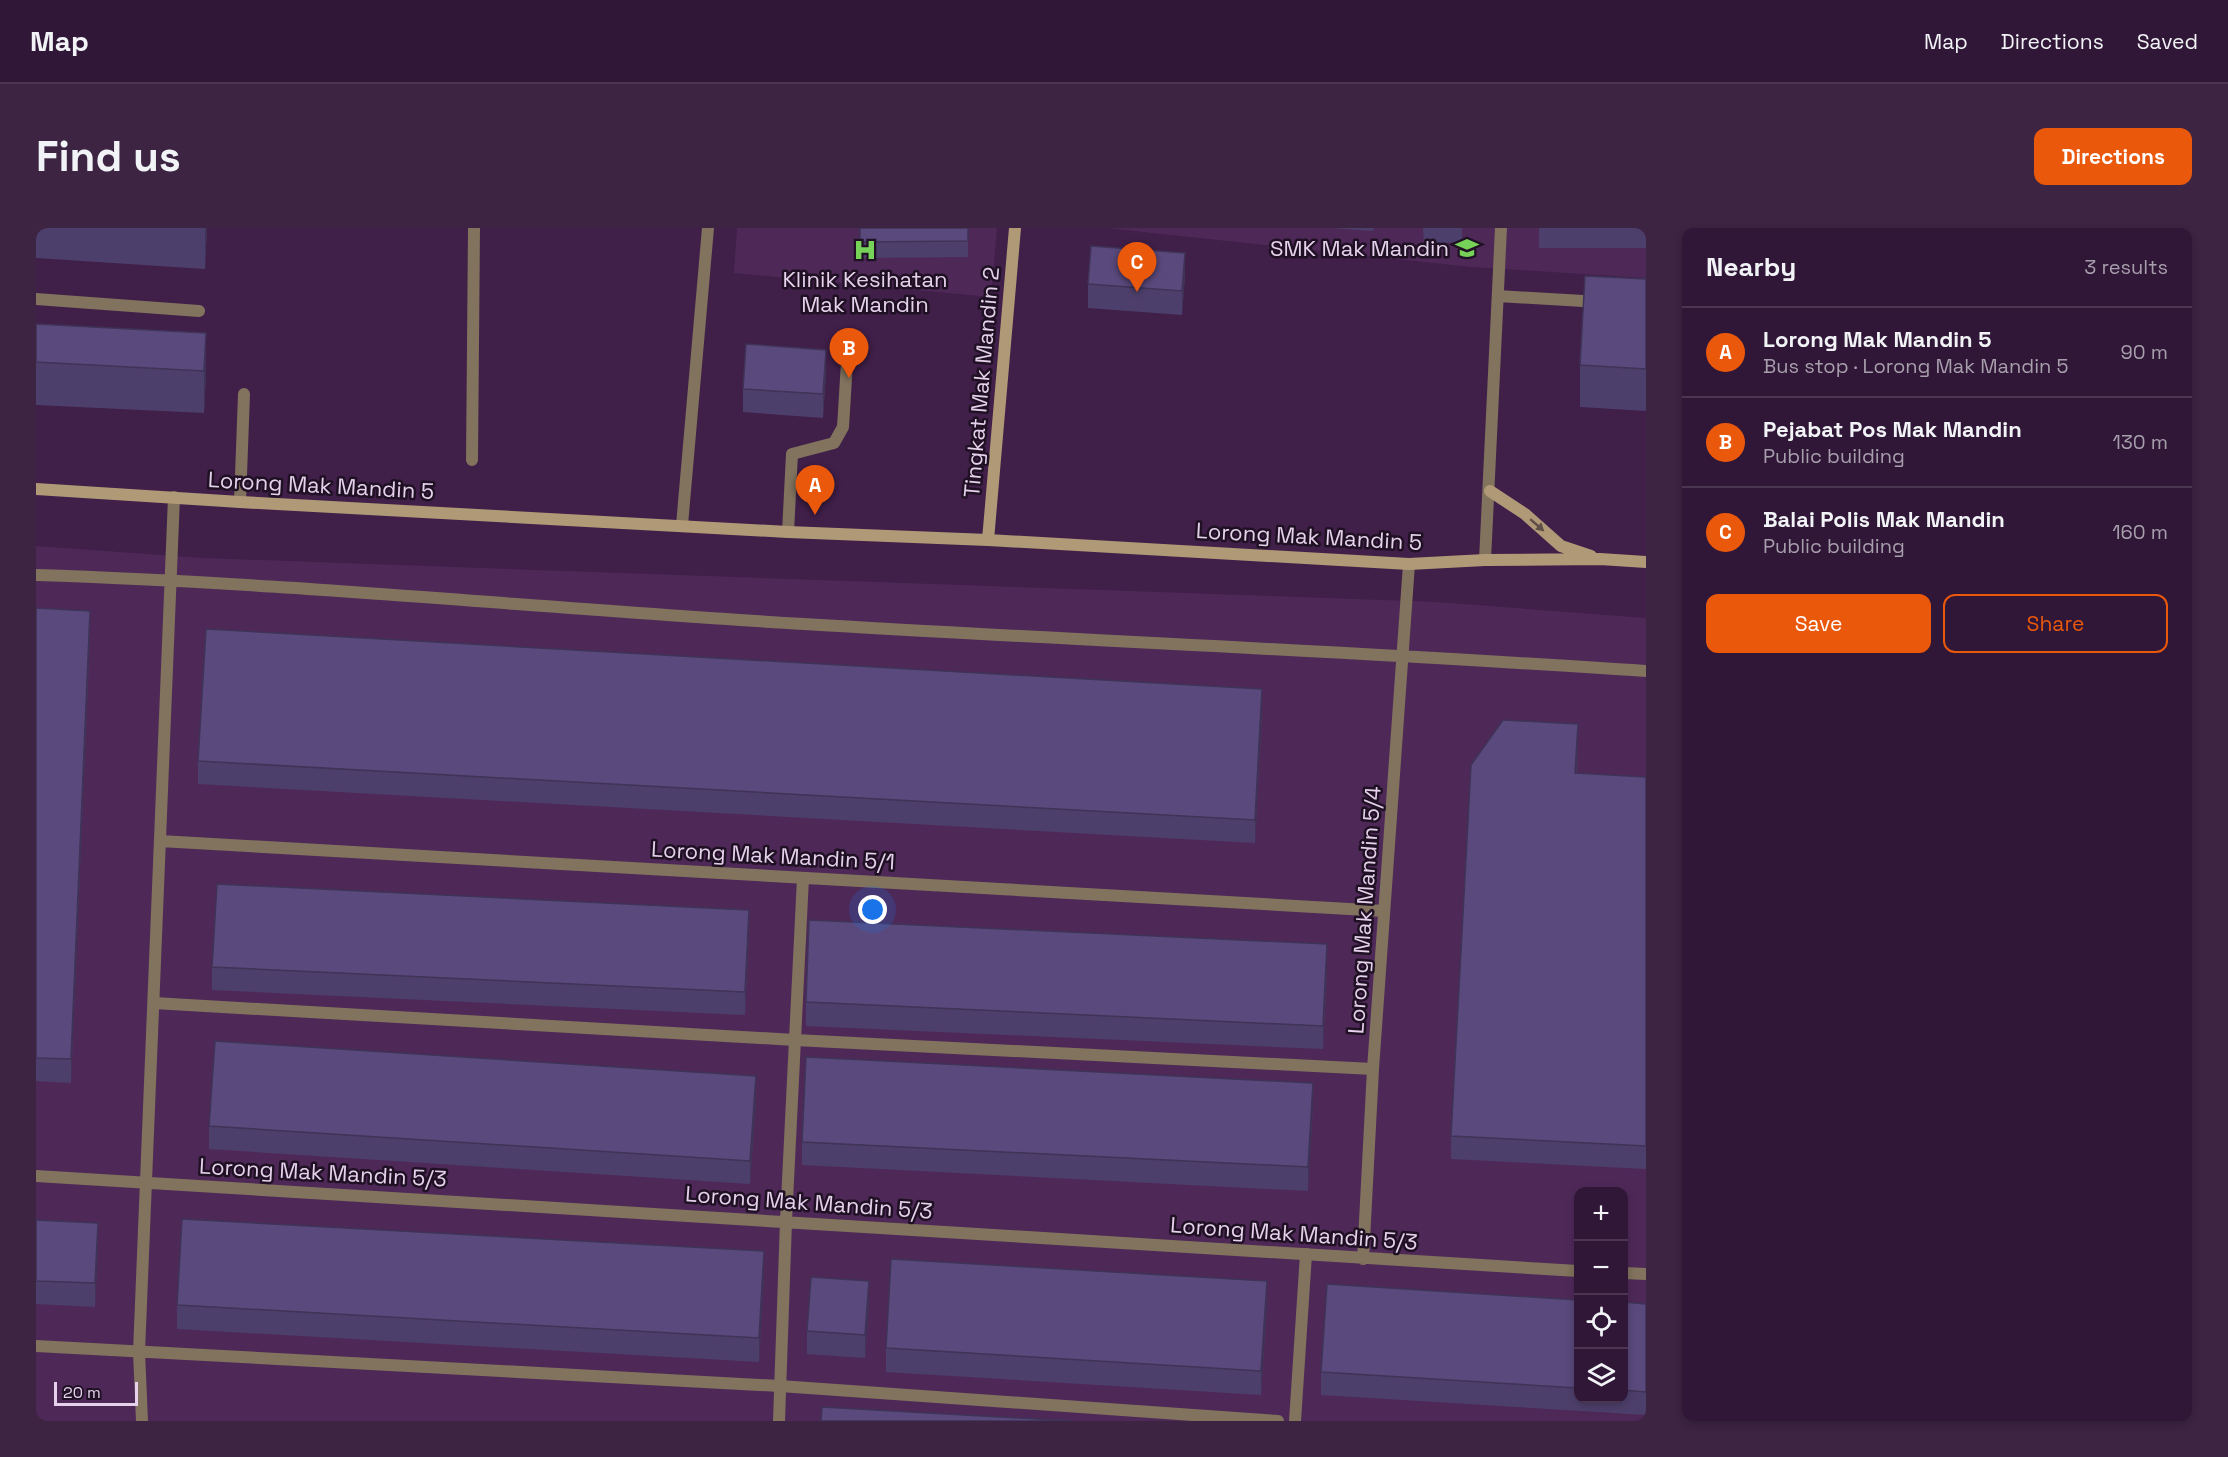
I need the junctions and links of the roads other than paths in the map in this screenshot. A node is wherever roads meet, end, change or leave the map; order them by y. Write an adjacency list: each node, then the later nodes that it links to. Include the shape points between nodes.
1 (474, 228): 11 (street)
2 (708, 228): 16 (street)
3 (1015, 228): 18 (street, Tingkat Mak Mandin 2)
4 (1501, 228): 5 (street)
5 (1498, 296): 7 (street); 13 (street)
6 (36, 299): 8 (street)
7 (1612, 303)
8 (199, 310)
9 (847, 362): 17 (street, via 843,427 834,443 792,454)
10 (244, 394): 15 (street)
11 (472, 460)
12 (36, 489): 14 (street, Lorong Mak Mandin 5)
13 (1490, 491): 19 (street, one-way to 19, via 1525,514 1561,546); 20 (street)
14 (174, 497): 15 (street, Lorong Mak Mandin 5); 24 (street)
15 (240, 502): 16 (street, Lorong Mak Mandin 5)
16 (682, 525): 17 (street, Lorong Mak Mandin 5)
17 (788, 532): 18 (street, Lorong Mak Mandin 5)
18 (988, 540): 22 (street, Lorong Mak Mandin 5)
19 (1600, 559): 20 (street, Lorong Mak Mandin 5); 21 (street, Lorong Mak Mandin 5)
20 (1485, 560): 22 (street, Lorong Mak Mandin 5)
21 (1646, 562)
22 (1409, 564): 25 (street, Lorong Mak Mandin 5/4)
23 (36, 575): 24 (street)
24 (170, 579): 25 (street, via 803,624); 27 (street)
25 (1404, 655): 26 (street); 29 (street, Lorong Mak Mandin 5/4)
26 (1646, 670)
27 (160, 841): 28 (street, Lorong Mak Mandin 5/1); 30 (street)
28 (803, 878): 29 (street, Lorong Mak Mandin 5/1); 31 (street)
29 (1384, 910): 32 (street, Lorong Mak Mandin 5/4)
30 (154, 1003): 31 (street); 34 (street)
31 (795, 1040): 32 (street); 35 (street)
32 (1373, 1069): 37 (street, Lorong Mak Mandin 5/4)
33 (36, 1176): 34 (street, Lorong Mak Mandin 5/3)
34 (146, 1182): 35 (street, Lorong Mak Mandin 5/3); 42 (street)
35 (786, 1221): 36 (street, Lorong Mak Mandin 5/3); 43 (street)
36 (1306, 1254): 37 (street, Lorong Mak Mandin 5/3); 47 (street)
37 (1363, 1259): 38 (street, Lorong Mak Mandin 5/3)
38 (1574, 1271)
39 (1628, 1273): 40 (street)
40 (1646, 1274)
41 (36, 1346): 42 (street)
42 (139, 1352): 43 (street); 44 (street)
43 (780, 1386): 45 (street); 46 (street)
44 (142, 1421)
45 (780, 1421)
46 (1278, 1421)
47 (1295, 1421)

